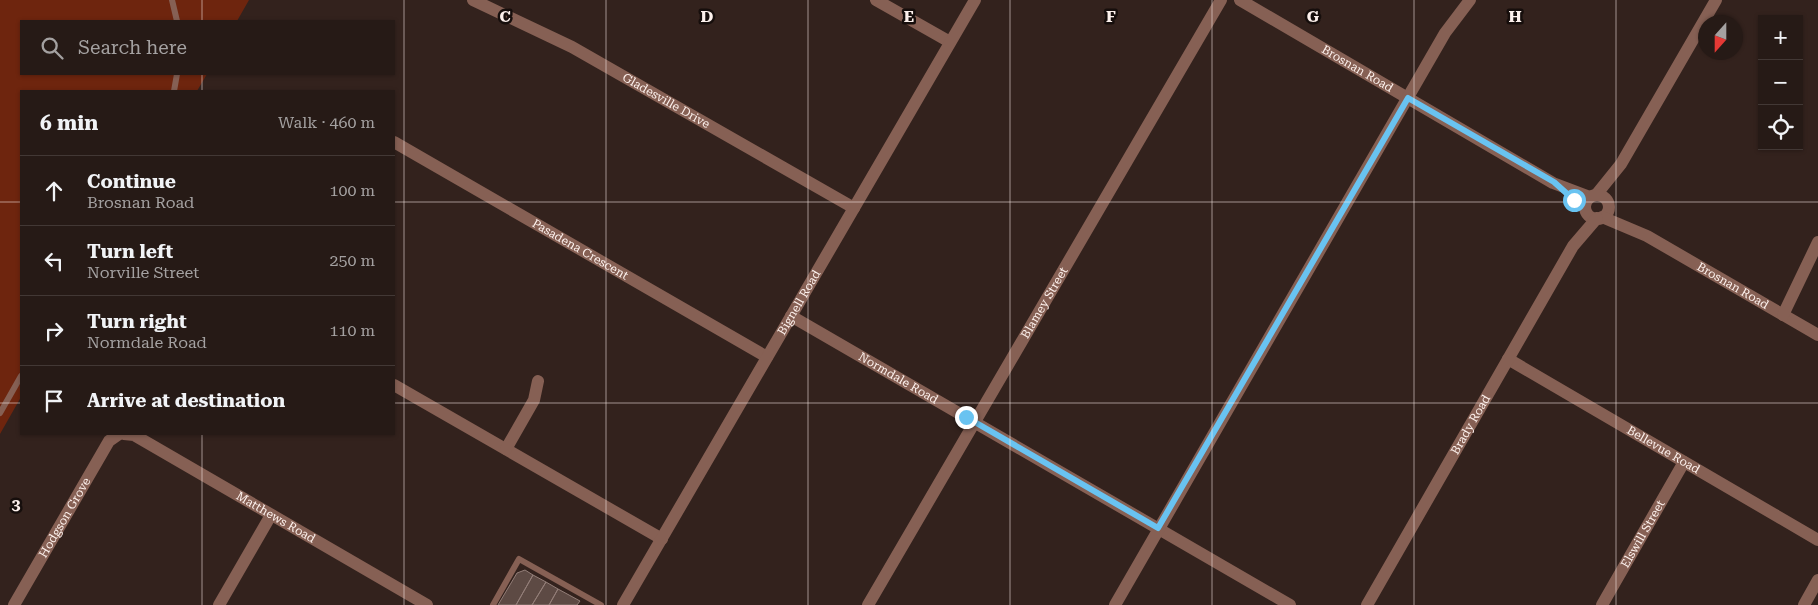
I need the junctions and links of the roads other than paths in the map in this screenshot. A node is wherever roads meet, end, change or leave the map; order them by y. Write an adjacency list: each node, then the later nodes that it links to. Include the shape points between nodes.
1 (172, 0): 9 (lane)
2 (473, 0): 16 (street, Gladesville Drive, via 572,47)
3 (876, 0): 10 (street)
4 (975, 0): 10 (street, Bignell Road)
5 (1221, 0): 27 (street, Blamey Street)
6 (1240, 0): 13 (street, Brosnan Road)
7 (1470, 0): 13 (street, via 1445,33)
8 (1716, 0): 15 (street, Brady Road)
9 (177, 20)
10 (950, 42): 16 (street, Bignell Road)
11 (177, 75): 12 (lane)
12 (174, 90)
13 (1408, 98): 15 (street, Brosnan Road); 33 (street)
14 (395, 143): 21 (street, Pasadena Crescent)
15 (1596, 207): 18 (street, Brosnan Road); 22 (street, Brady Road)
16 (854, 208): 19 (street, Bignell Road)
17 (1818, 242): 18 (street)
18 (1783, 315): 20 (street, Brosnan Road)
19 (791, 316): 21 (street, Bignell Road); 27 (street, Normdale Road)
20 (1818, 335)
21 (767, 357): 34 (street, Bignell Road)
22 (1508, 359): 31 (street, Bellevue Road); 46 (street, Brady Road)
23 (20, 378): 26 (lane)
24 (538, 380): 30 (street, via 534,400)
25 (395, 386): 30 (street)
26 (0, 414)
27 (976, 422): 33 (street, Normdale Road); 43 (street, Blamey Street)
28 (118, 435): 38 (street, Hodgson Grove, via 109,441)
29 (134, 435): 32 (street, Matthews Road)
30 (506, 450): 34 (street)
31 (1684, 462): 35 (street, Bellevue Road); 47 (street, Elswill Street)
32 (271, 515): 37 (street, Matthews Road); 39 (street)
33 (1158, 528): 44 (street); 45 (street, Normdale Road)
34 (662, 539): 42 (street, Bignell Road)
35 (1818, 540)
36 (1818, 580): 48 (street)
37 (424, 604)
38 (14, 605)
39 (219, 605)
40 (493, 605): 41 (lane, via 519,559)
41 (601, 605)
42 (623, 605)
43 (868, 605)
44 (1115, 605)
45 (1290, 605)
46 (1367, 605)
47 (1602, 605)
48 (1804, 605)

